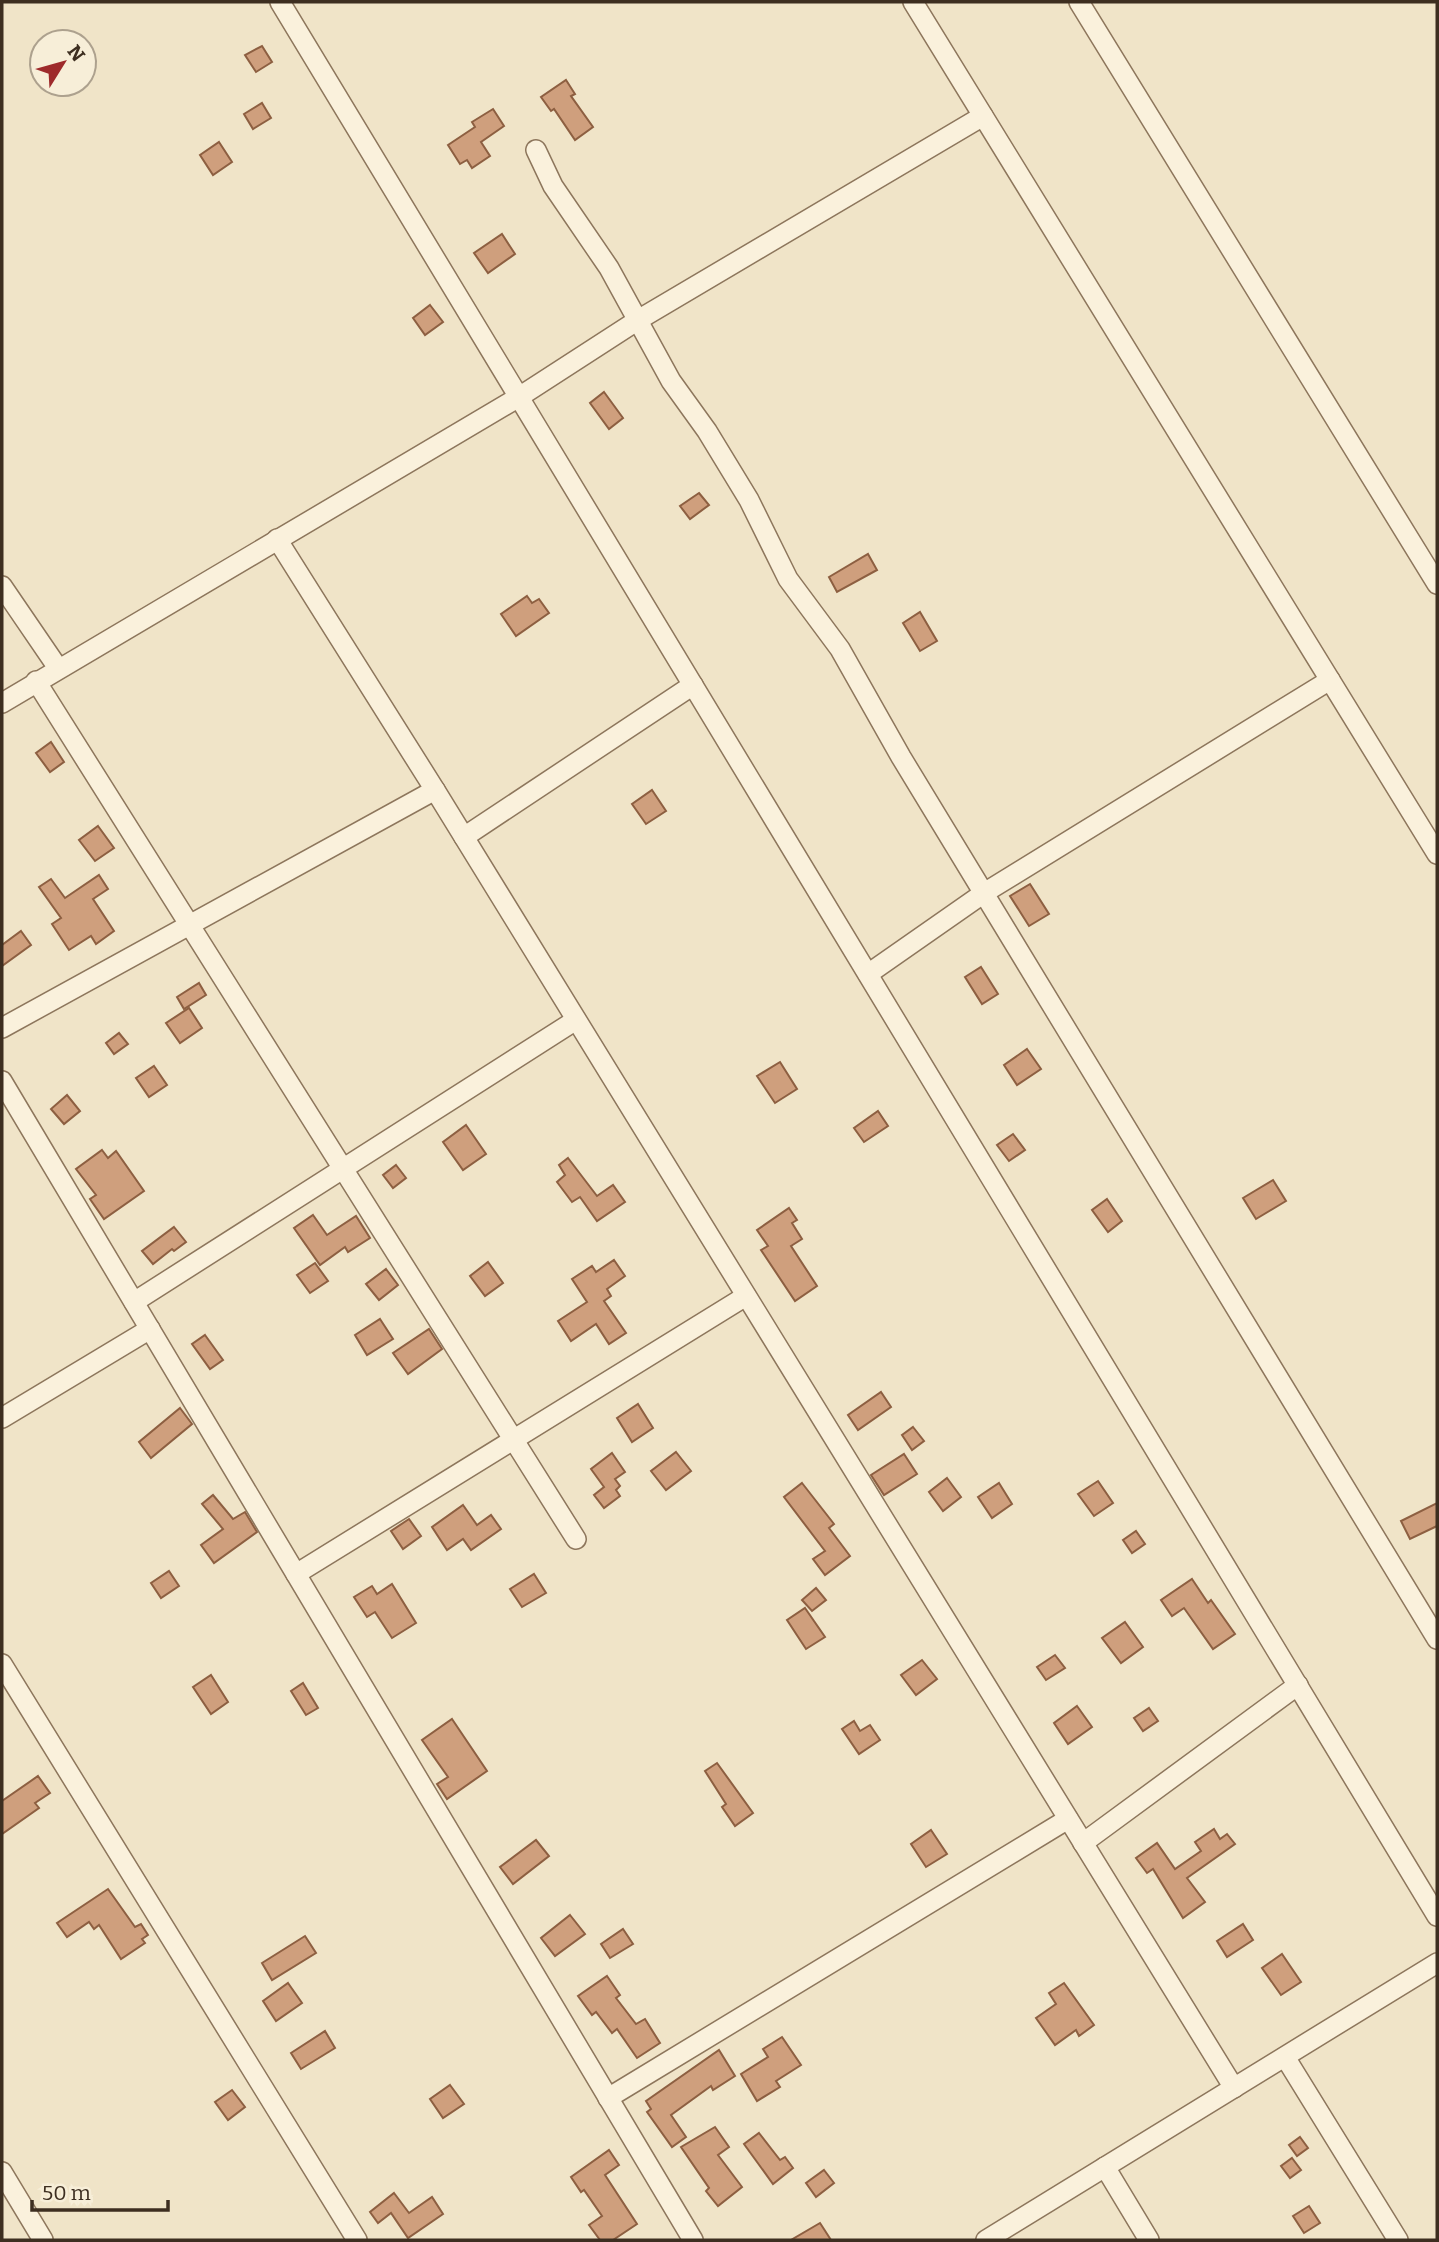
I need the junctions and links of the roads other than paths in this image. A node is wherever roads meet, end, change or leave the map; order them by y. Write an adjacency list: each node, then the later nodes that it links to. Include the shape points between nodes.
1 (280, 2): 7 (street)
2 (913, 2): 4 (street)
3 (1079, 2): 9 (street)
4 (983, 116): 6 (street); 12 (street)
5 (536, 150): 6 (street, via 553,186 592,240)
6 (638, 320): 7 (street); 19 (street, via 671,381 749,500 788,579 840,649)
7 (519, 397): 8 (street); 14 (street)
8 (277, 539): 11 (street); 16 (street)
9 (1437, 583)
10 (2, 586): 11 (street)
11 (58, 668): 13 (street)
12 (1330, 680): 18 (street); 19 (street)
13 (36, 681): 15 (street); 20 (street)
14 (693, 685): 17 (street); 21 (street)
15 (2, 703)
16 (435, 790): 17 (street); 20 (street)
17 (464, 837): 22 (street)
18 (1437, 854)
19 (984, 892): 21 (street); 34 (street)
20 (189, 925): 23 (street); 26 (street)
21 (868, 974): 36 (street)
22 (576, 1020): 26 (street); 27 (street)
23 (2, 1028)
24 (2, 1081): 25 (street)
25 (7, 1102): 28 (street)
26 (343, 1169): 28 (street); 31 (street)
27 (746, 1296): 31 (street); 37 (street)
28 (134, 1302): 29 (street)
29 (149, 1329): 30 (street); 33 (street)
30 (2, 1418)
31 (513, 1440): 32 (street); 33 (street)
32 (576, 1539)
33 (296, 1574): 43 (street)
34 (1437, 1639)
35 (2, 1664): 47 (street)
36 (1297, 1685): 38 (street); 39 (street)
37 (1068, 1819): 38 (street); 43 (street)
38 (1083, 1843): 42 (street)
39 (1437, 1916)
40 (1437, 1963): 41 (street)
41 (1285, 2057): 42 (street); 51 (street)
42 (1234, 2088): 44 (street)
43 (608, 2098): 48 (street)
44 (1105, 2168): 49 (street); 50 (street)
45 (2, 2172): 46 (street)
46 (43, 2240)
47 (357, 2240)
48 (693, 2240)
49 (986, 2240)
50 (1149, 2240)
51 (1398, 2240)

